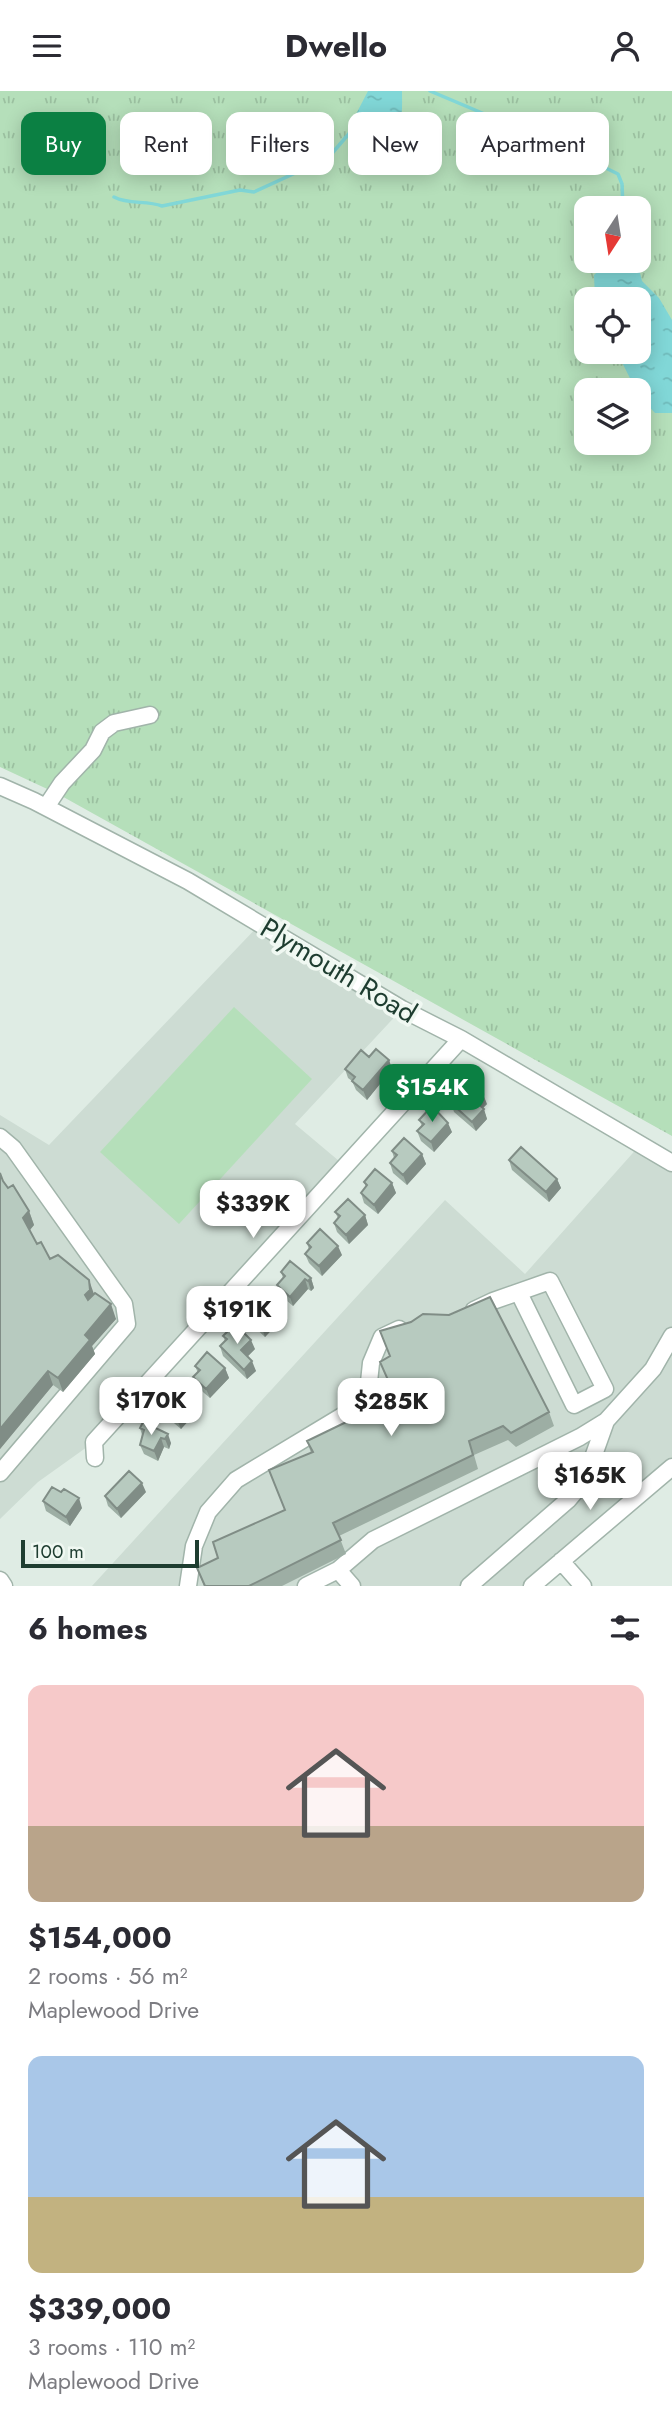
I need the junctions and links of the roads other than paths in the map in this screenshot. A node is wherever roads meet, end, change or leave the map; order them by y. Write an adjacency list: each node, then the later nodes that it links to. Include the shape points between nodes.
1 (150, 715): 3 (street, via 114,723 102,732 93,750)
2 (0, 786): 3 (street, Plymouth Road)
3 (46, 807): 4 (street, Plymouth Road, via 188,881 402,1009)
4 (461, 1039): 6 (street, Plymouth Road); 14 (street, via 94,1442)
5 (0, 1137): 16 (street, via 13,1148 124,1304 127,1324)
6 (672, 1163)
7 (519, 1293): 8 (street); 11 (street, via 550,1281); 11 (street, via 574,1405)
8 (463, 1317)
9 (417, 1326): 21 (street, via 382,1338 370,1363 367,1401 236,1480 208,1512 194,1546)
10 (672, 1336): 12 (street, via 653,1369)
11 (605, 1389): 12 (street)
12 (625, 1399): 13 (street)
13 (606, 1421): 18 (street, via 373,1541); 24 (street, via 585,1480)
14 (95, 1458)
15 (672, 1467): 17 (street)
16 (0, 1473)
17 (561, 1561): 25 (street); 26 (street)
18 (338, 1570): 22 (street); 23 (street)
19 (0, 1580): 20 (street)
20 (4, 1586)
21 (188, 1586)
22 (306, 1586)
23 (352, 1586)
24 (469, 1586)
25 (532, 1586)
26 (583, 1586)

